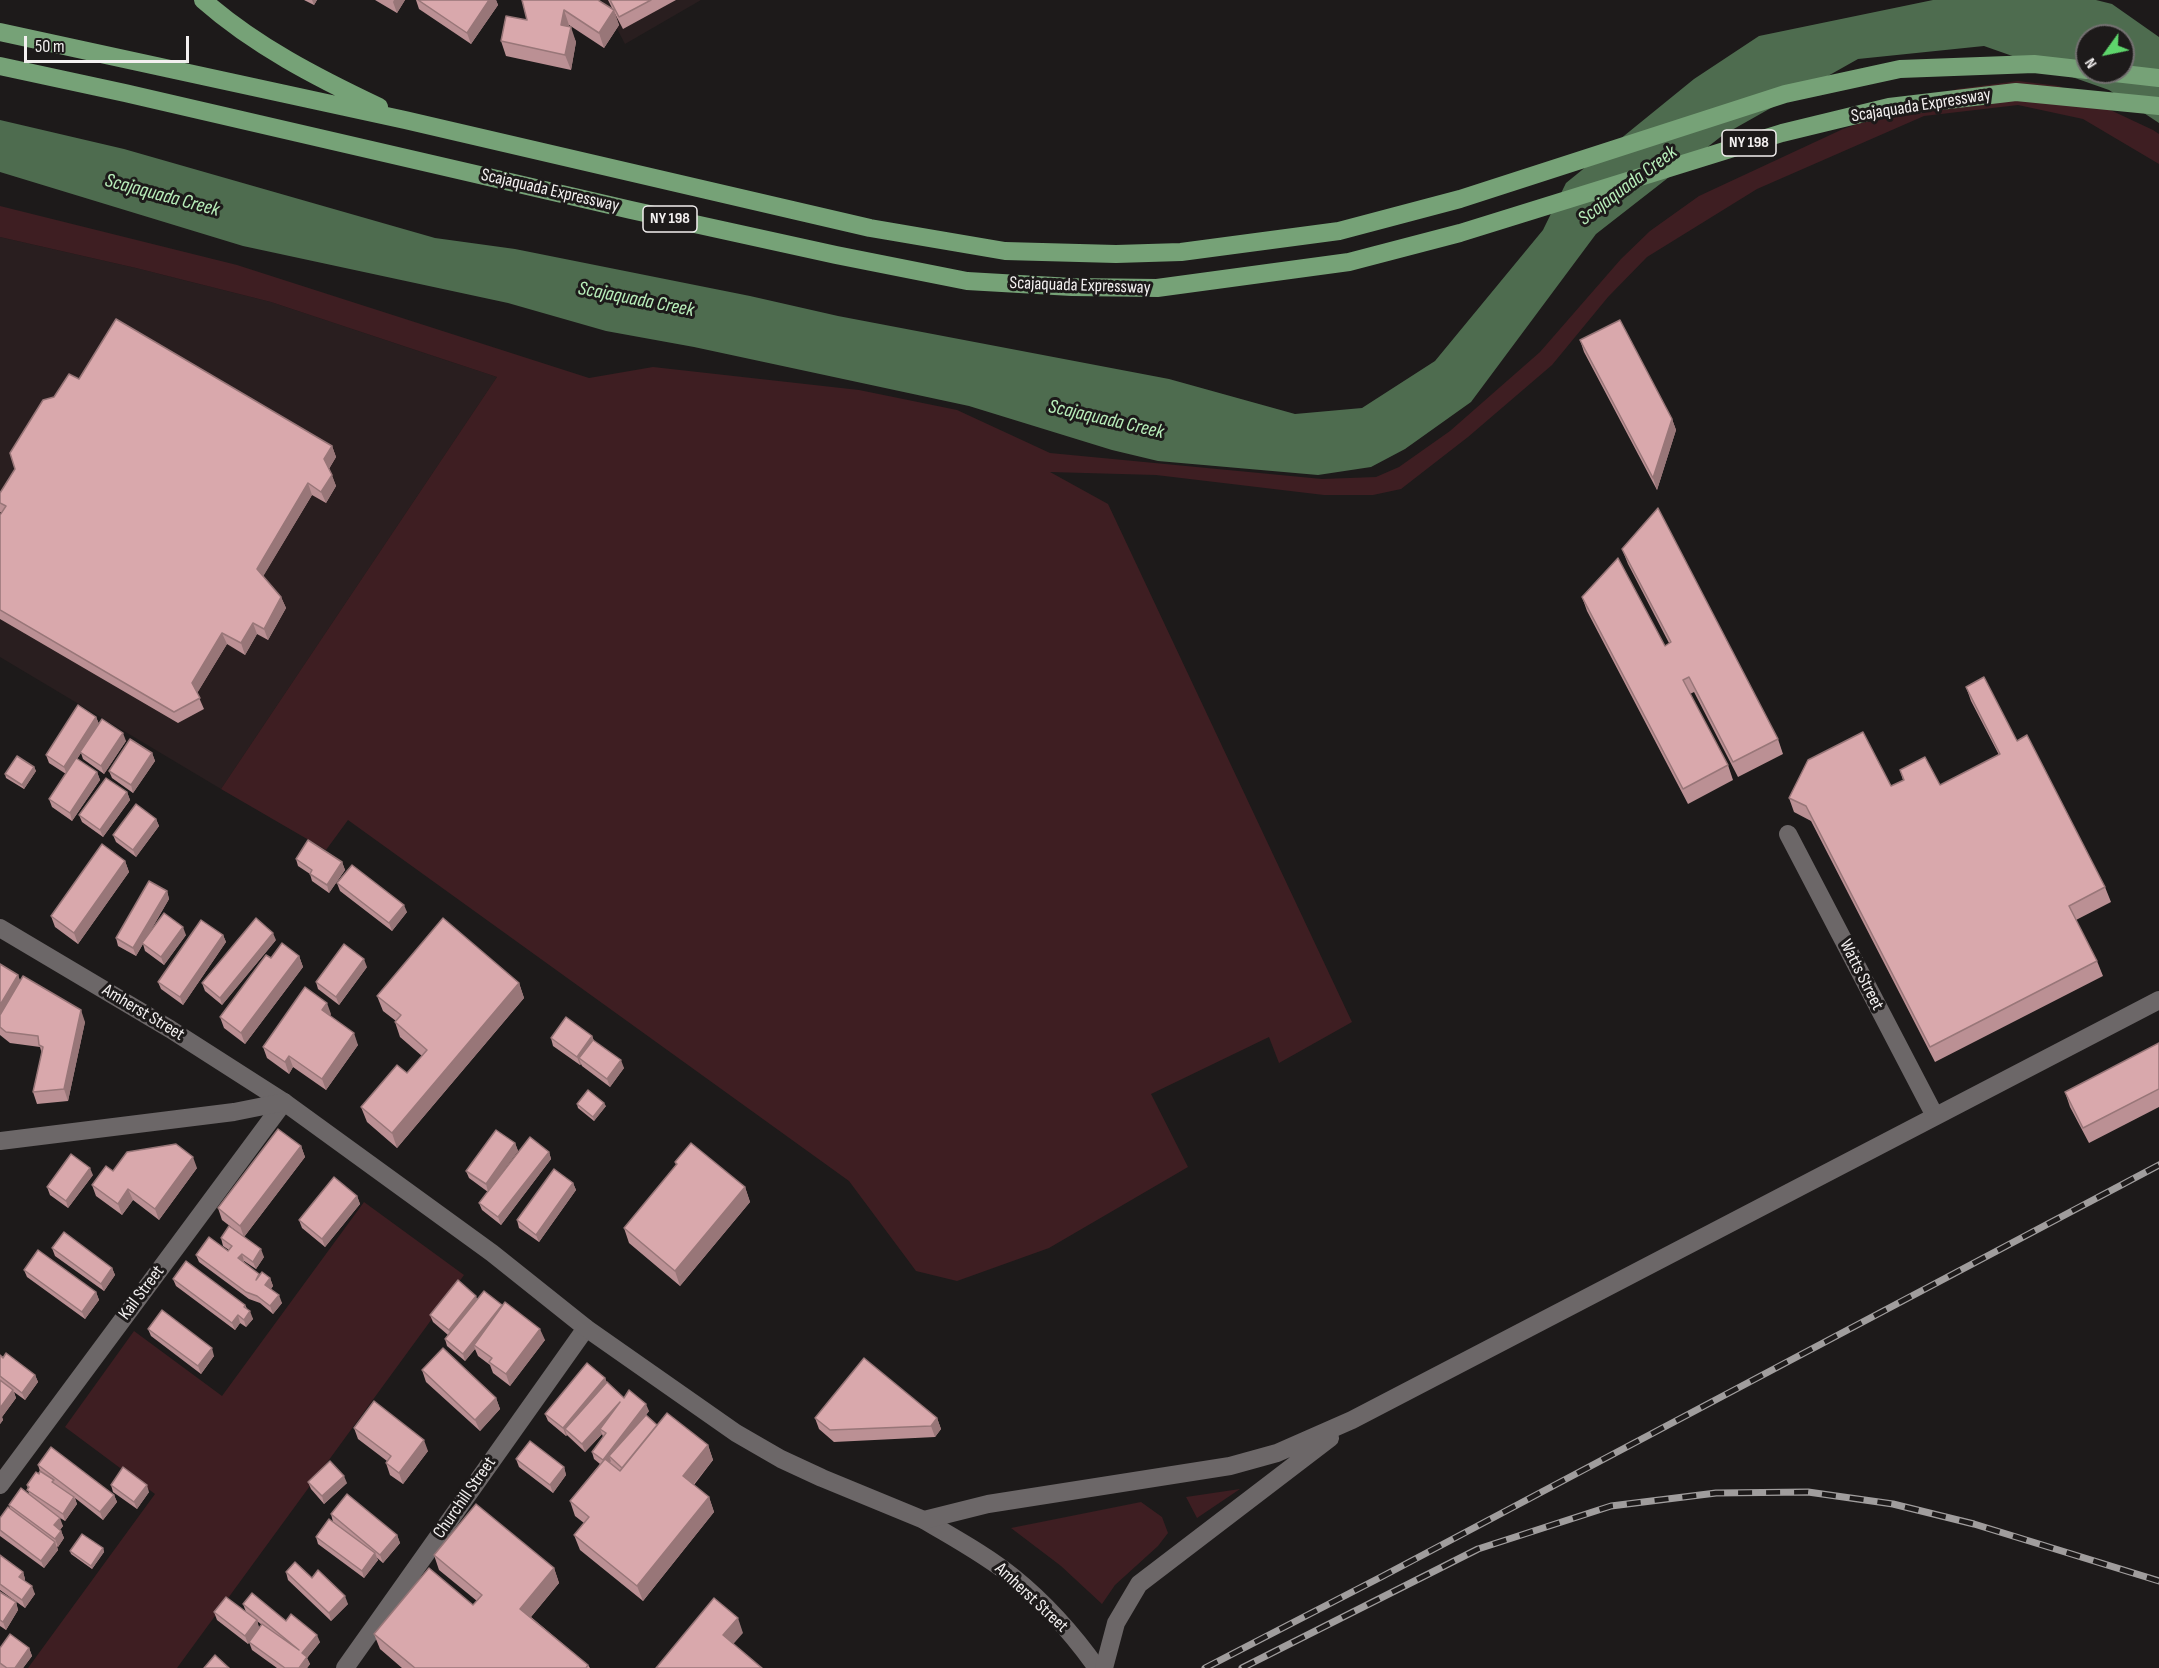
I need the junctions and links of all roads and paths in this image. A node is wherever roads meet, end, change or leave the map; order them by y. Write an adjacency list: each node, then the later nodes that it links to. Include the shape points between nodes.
1 (203, 0): 8 (highway, via 284,57)
2 (0, 32): 8 (highway, Scajaquada Expressway / NY 198)
3 (0, 66): 7 (highway, Scajaquada Expressway / NY 198, via 836,255 967,281 1072,287 1157,288 1349,262 1460,233 1782,133 1889,107 2016,92)
4 (2075, 69): 8 (highway, Scajaquada Expressway / NY 198, via 2034,64 1900,69 1785,94 1460,199 1339,231 1181,252 1116,254 1005,251 870,228)
5 (2135, 75): 6 (highway)
6 (2159, 78)
7 (2159, 106)
8 (405, 120)
9 (1788, 834): 13 (main road, Watts Street)
10 (0, 928): 12 (main road, Amherst Street)
11 (2159, 1000): 13 (main road)
12 (284, 1102): 14 (main road, via 234,1112); 15 (main road, Amherst Street, via 492,1253); 17 (main road, Kail Street)
13 (1935, 1116): 16 (main road)
14 (0, 1141)
15 (586, 1328): 18 (main road, Amherst Street, via 772,1454); 19 (main road, Churchill Street)
16 (1352, 1420): 18 (main road, via 1277,1453 1230,1466 1009,1500); 21 (main road, via 1139,1584 1116,1623)
17 (0, 1485)
18 (924, 1520): 20 (main road, Amherst Street, via 1012,1576 1046,1606)
19 (345, 1668)
20 (1097, 1668)
21 (1104, 1668)

